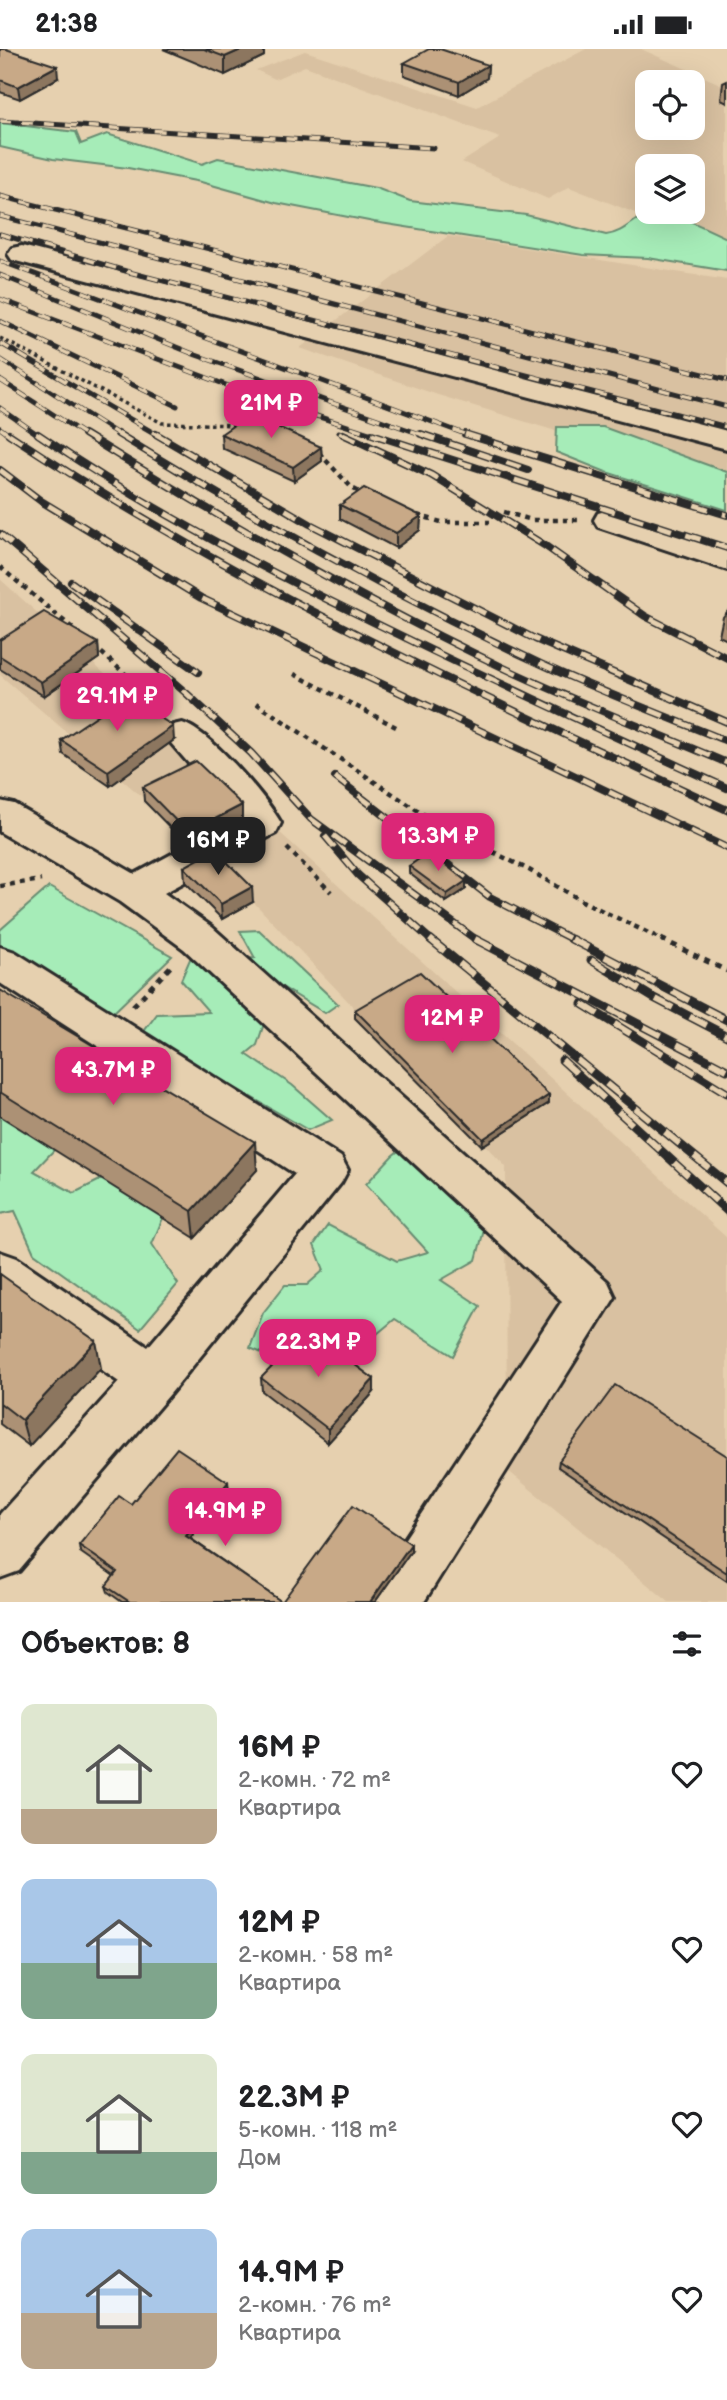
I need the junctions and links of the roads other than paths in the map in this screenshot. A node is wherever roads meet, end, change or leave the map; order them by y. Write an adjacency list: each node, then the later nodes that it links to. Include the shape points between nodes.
1 (22, 254): 2 (lane)
2 (727, 440)
3 (610, 520): 4 (lane)
4 (727, 560)
5 (182, 734): 7 (lane, via 262,823)
6 (0, 814): 7 (lane)
7 (134, 892): 12 (lane, via 198,938 591,1297)
8 (0, 963): 10 (lane, via 325,1170)
9 (0, 1272): 10 (lane)
10 (153, 1378): 11 (lane)
11 (0, 1553)
12 (394, 1602)

